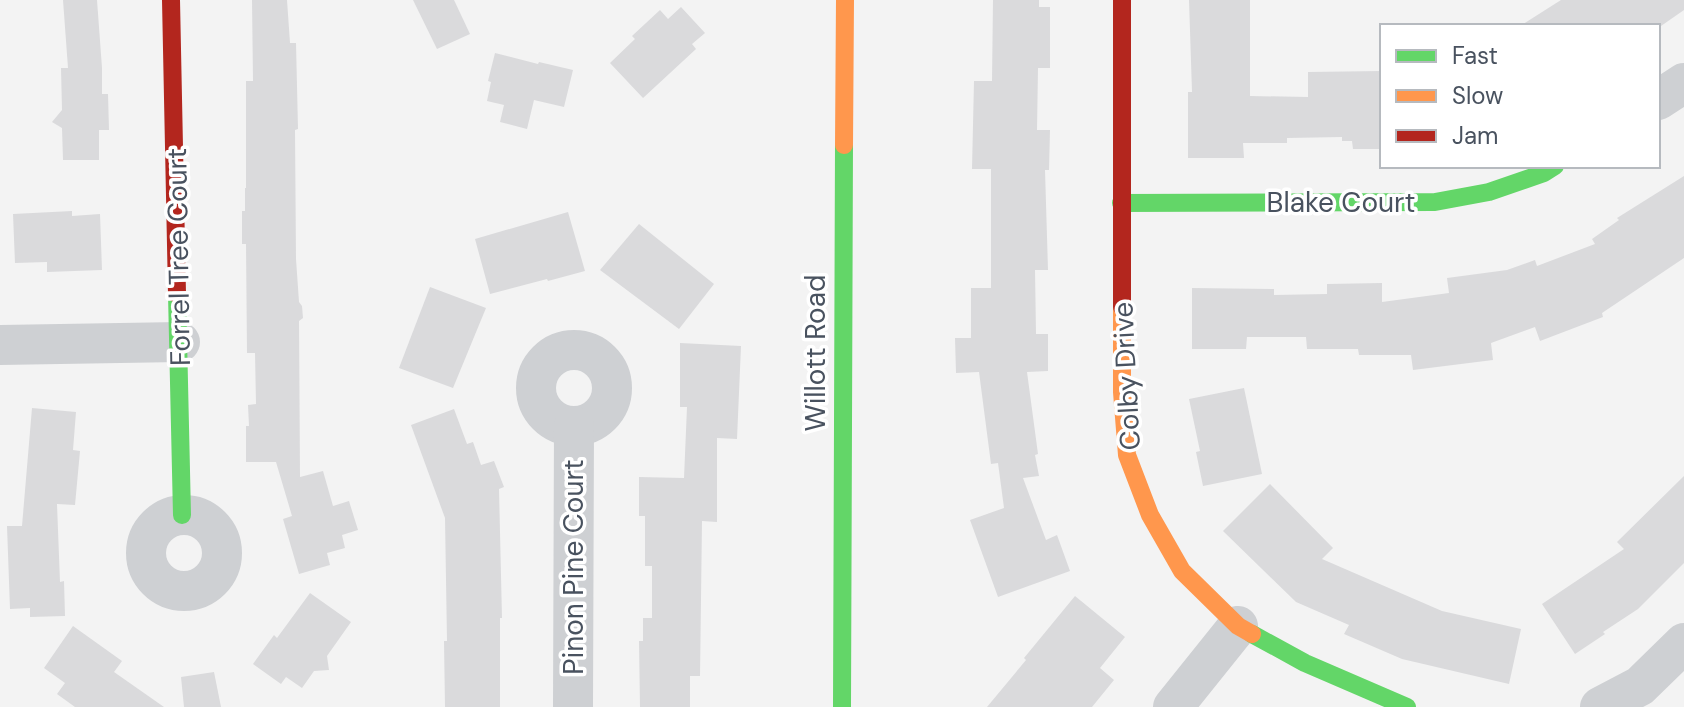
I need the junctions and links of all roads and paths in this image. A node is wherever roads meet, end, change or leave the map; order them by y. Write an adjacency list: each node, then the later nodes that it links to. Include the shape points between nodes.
1 (171, 0): 8 (street, Forrel Tree Court)
2 (845, 0): 15 (street, Willott Road)
3 (1122, 0): 7 (street, Colby Drive)
4 (1684, 83): 5 (street)
5 (1660, 99)
6 (1552, 168): 7 (street, Blake Court, via 1489,192 1435,202)
7 (1121, 203): 12 (street, Colby Drive, via 1127,455 1150,515 1182,571)
8 (180, 342): 9 (street); 11 (street, Forrel Tree Court)
9 (0, 345)
10 (574, 426): 14 (street, Pinon Pine Court)
11 (182, 515)
12 (1238, 626): 16 (street); 17 (street, Colby Drive, via 1305,663)
13 (1684, 643): 18 (street, via 1640,686)
14 (573, 707)
15 (842, 707)
16 (1173, 707)
17 (1407, 707)
18 (1600, 707)

